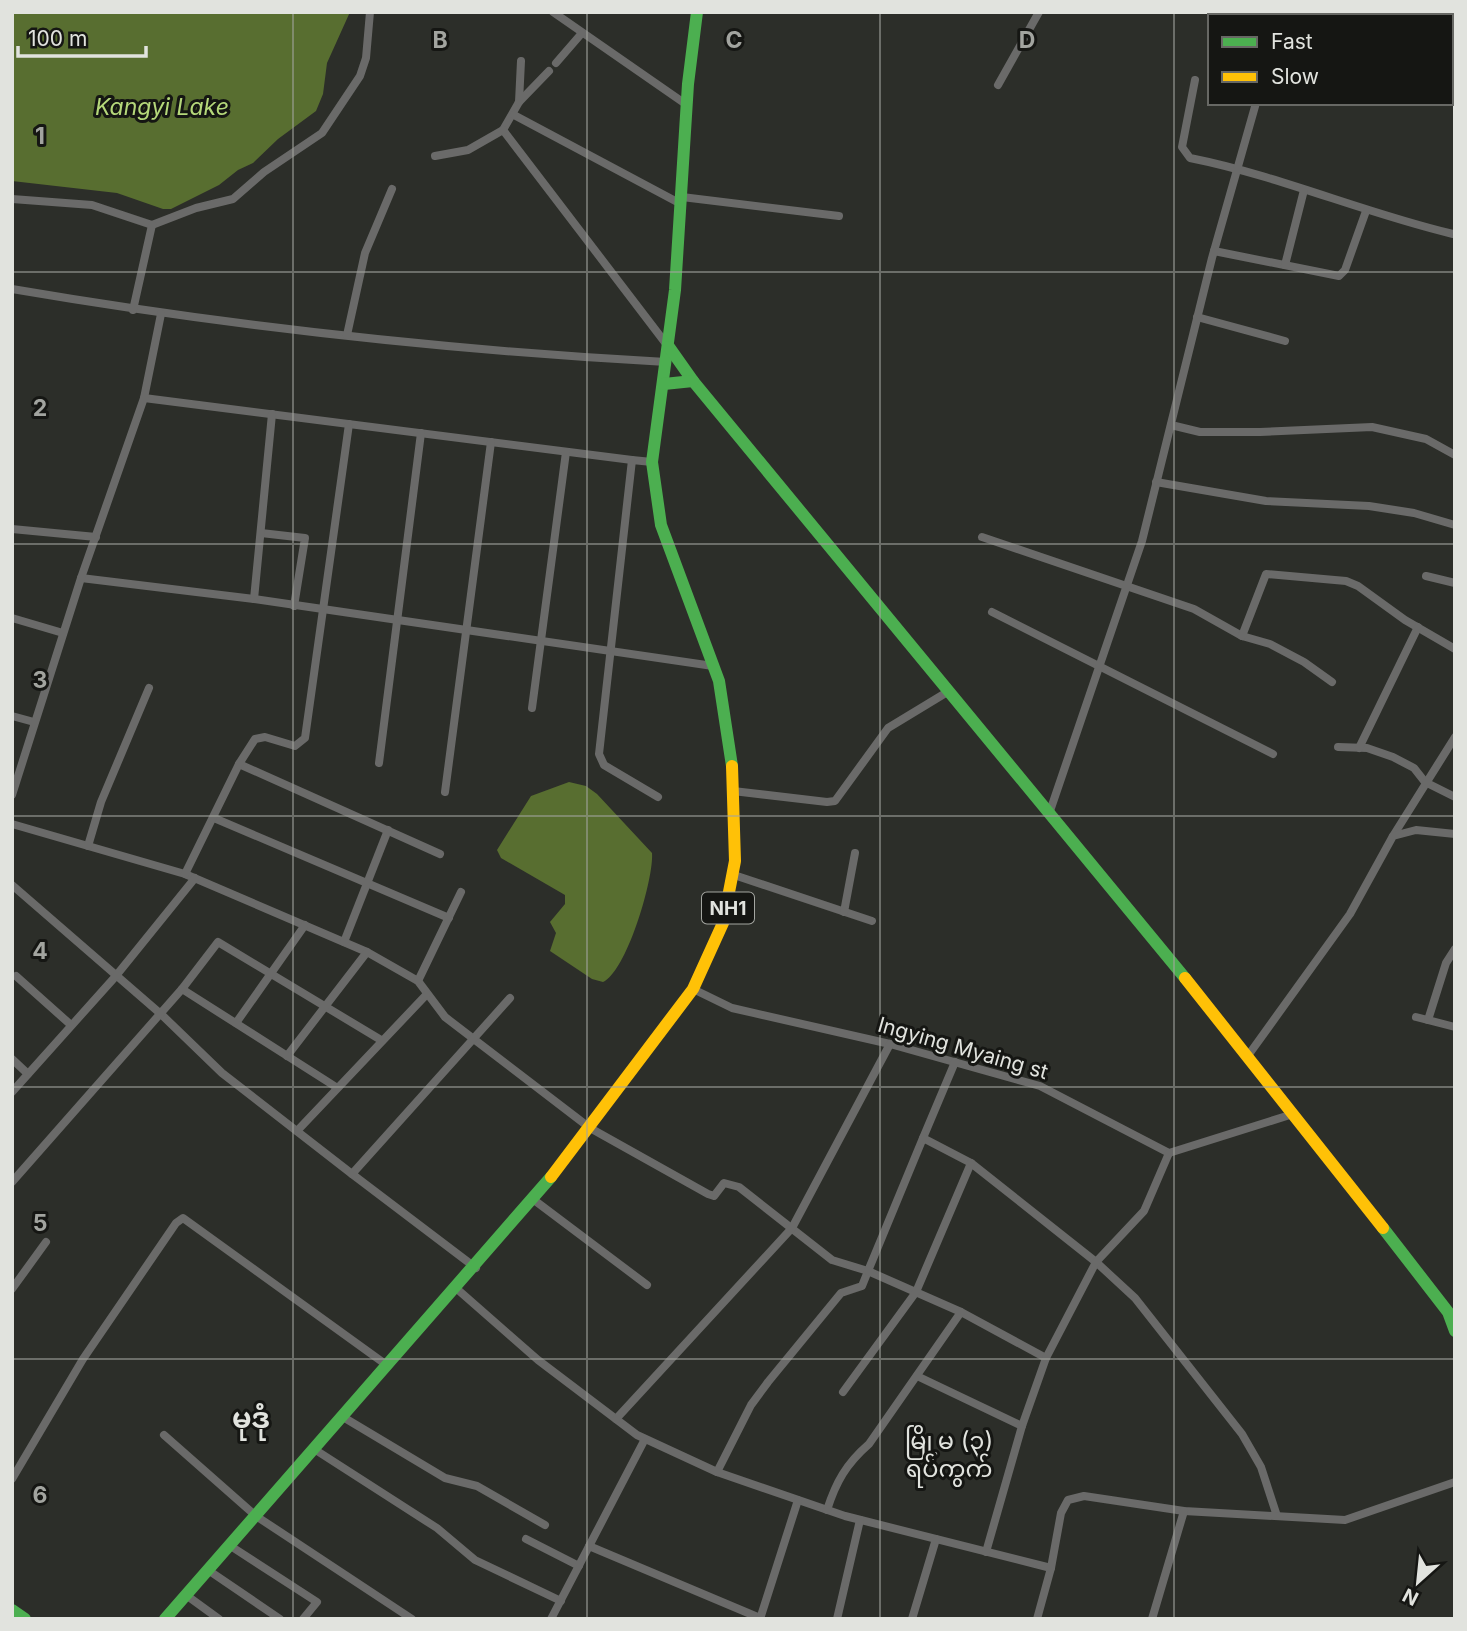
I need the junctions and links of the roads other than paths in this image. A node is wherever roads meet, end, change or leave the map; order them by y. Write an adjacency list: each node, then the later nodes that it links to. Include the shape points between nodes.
1 (370, 12): 24 (street, via 360,76 322,133 233,199)
2 (553, 12): 5 (street)
3 (697, 12): 12 (main road, NH1)
4 (1038, 12): 10 (street)
5 (582, 33): 7 (street); 12 (street)
6 (521, 61): 11 (street)
7 (556, 63)
8 (549, 71): 11 (street)
9 (1195, 80): 17 (street, via 1182,146 1190,158)
10 (998, 85)
11 (519, 102): 14 (street)
12 (687, 105): 21 (main road, NH1)
13 (1255, 105): 17 (street)
14 (514, 115): 15 (street); 21 (street)
15 (503, 130): 16 (street, via 468,150); 34 (street)
16 (435, 156)
17 (1238, 168): 19 (street); 26 (street)
18 (392, 189): 32 (street, via 365,253)
19 (1304, 190): 22 (street); 27 (street)
20 (12, 199): 24 (street, via 92,205)
21 (682, 200): 23 (street); 34 (main road, NH1)
22 (1366, 211): 25 (street); 27 (street, via 1339,276)
23 (839, 216)
24 (152, 225): 29 (street)
25 (1453, 234)
26 (1214, 251): 27 (street); 31 (street)
27 (1285, 265)
28 (12, 289): 29 (street)
29 (133, 310): 30 (street)
30 (161, 314): 32 (street); 38 (street)
31 (1197, 317): 33 (street); 41 (street)
32 (347, 335): 35 (street, via 509,354)
33 (1285, 341)
34 (669, 347): 35 (main road, NH1); 36 (main road)
35 (666, 362): 37 (main road, NH1)
36 (693, 381): 37 (main road); 75 (main road)
37 (664, 384): 47 (main road, NH1)
38 (144, 398): 39 (street); 52 (street)
39 (272, 414): 40 (street); 51 (street)
40 (349, 424): 42 (street); 60 (street)
41 (1171, 425): 45 (street, via 1200,432 1372,427 1426,439); 48 (street)
42 (421, 433): 43 (street); 63 (street)
43 (491, 442): 44 (street); 65 (street)
44 (566, 452): 46 (street); 68 (street)
45 (1455, 455)
46 (632, 460): 47 (street); 69 (street)
47 (652, 462): 71 (main road, NH1, via 661,526)
48 (1156, 482): 49 (street, via 1266,501 1368,506); 57 (street)
49 (1455, 525)
50 (12, 529): 52 (street)
51 (261, 533): 58 (street); 59 (street, via 305,538)
52 (96, 537): 55 (street)
53 (982, 537): 57 (street)
54 (1426, 576): 56 (street)
55 (81, 578): 58 (street); 66 (street)
56 (1455, 583)
57 (1126, 587): 67 (street, via 1194,609); 72 (street)
58 (254, 599): 59 (street)
59 (294, 606): 60 (street)
60 (321, 610): 63 (street); 84 (street, via 305,738 295,746 260,737)
61 (992, 612): 72 (street)
62 (12, 618): 66 (street)
63 (396, 619): 65 (street); 83 (street)
64 (1418, 627): 67 (street, via 1346,581 1266,574); 70 (street); 81 (street)
65 (466, 630): 68 (street); 87 (street)
66 (63, 633): 78 (street)
67 (1242, 636): 73 (street, via 1281,650)
68 (542, 639): 69 (street); 76 (street)
69 (611, 649): 71 (street); 89 (street, via 600,761)
70 (1455, 649)
71 (713, 666): 86 (main road, NH1, via 730,750)
72 (1099, 666): 82 (street); 91 (street)
73 (1332, 682)
74 (149, 688): 97 (street, via 101,802)
75 (949, 691): 86 (street, via 888,728 835,801); 91 (main road)
76 (532, 708)
77 (12, 716): 78 (street)
78 (34, 722): 88 (street)
79 (1455, 737): 85 (street)
80 (1338, 747): 81 (street)
81 (1359, 748): 85 (street, via 1404,762)
82 (1273, 754)
83 (379, 763)
84 (239, 764): 92 (street); 94 (street)
85 (1425, 782): 90 (street); 96 (street)
86 (733, 791): 101 (main road, NH1)
87 (445, 792)
88 (12, 795)
89 (658, 797)
90 (1455, 797)
91 (1049, 814): 132 (main road)
92 (214, 818): 100 (street); 103 (street)
93 (12, 824): 97 (street)
94 (388, 830): 99 (street); 103 (street)
95 (1455, 834): 96 (street, via 1416,830)
96 (1393, 836): 132 (street, via 1349,914)
97 (88, 846): 100 (street)
98 (855, 853): 106 (street)
99 (440, 854)
100 (185, 874): 102 (street)
101 (734, 875): 106 (street); 118 (main road, NH1, via 719,936)
102 (195, 878): 109 (street); 115 (street)
103 (366, 883): 107 (street); 110 (street)
104 (12, 885): 115 (street)
105 (461, 892): 107 (street)
106 (844, 912): 108 (street)
107 (449, 918): 116 (street)
108 (872, 921)
109 (306, 925): 110 (street); 113 (street)
110 (344, 942): 112 (street)
111 (1455, 949): 124 (street)
112 (367, 952): 116 (street); 121 (street)
113 (272, 972): 117 (street, via 218,942); 121 (street); 125 (street)
114 (16, 976): 126 (street)
115 (115, 977): 122 (street); 126 (street)
116 (418, 981): 119 (street)
117 (182, 989): 122 (street); 125 (street)
118 (693, 989): 130 (street, Ingying Myaing st, via 732,1008); 139 (main road, NH1)
119 (427, 994): 128 (street); 129 (street, via 445,1017)
120 (510, 998): 129 (street)
121 (326, 1005): 128 (street); 131 (street)
122 (162, 1015): 140 (street, via 222,1073); 145 (street)
123 (1416, 1017): 124 (street)
124 (1428, 1020): 127 (street)
125 (236, 1023): 131 (street)
126 (72, 1025): 135 (street)
127 (1455, 1027)
128 (381, 1040): 136 (street)
129 (474, 1041): 139 (street); 144 (street)
130 (890, 1044): 134 (street, Ingying Myaing st); 147 (street)
131 (287, 1056): 136 (street)
132 (1247, 1057): 138 (main road)
133 (12, 1059): 135 (street)
134 (955, 1062): 141 (street); 142 (street, Ingying Myaing st, via 1040,1086)
135 (28, 1074): 137 (street)
136 (337, 1087): 140 (street)
137 (12, 1091)
138 (1293, 1114): 142 (street); 157 (main road)
139 (590, 1128): 146 (main road, NH1); 147 (street, via 708,1194 714,1196 724,1183 739,1187)
140 (297, 1132): 144 (street)
141 (923, 1138): 143 (street); 151 (street)
142 (1169, 1153): 149 (street, via 1143,1211)
143 (971, 1163): 149 (street); 155 (street)
144 (352, 1174): 150 (street)
145 (12, 1182)
146 (534, 1200): 150 (main road, NH1); 152 (street)
147 (792, 1228): 151 (street, via 832,1260); 164 (street)
148 (46, 1242): 153 (street)
149 (1096, 1262): 159 (street); 176 (street, via 1157,1324 1242,1434 1261,1467)
150 (476, 1268): 154 (main road, NH1)
151 (868, 1271): 155 (street); 169 (street, via 862,1286 841,1293 768,1382)
152 (647, 1285)
153 (12, 1289)
154 (457, 1289): 160 (main road, NH1); 164 (street, via 538,1360)
155 (916, 1292): 156 (street); 162 (street)
156 (961, 1312): 159 (street); 161 (street)
157 (1451, 1316): 158 (main road)
158 (1455, 1331)
159 (1046, 1358): 165 (street)
160 (388, 1366): 163 (main road, NH1); 170 (street, via 183,1218 83,1359)
161 (917, 1376): 165 (street); 173 (street, via 837,1480)
162 (843, 1392)
163 (343, 1417): 168 (main road, NH1); 178 (street, via 445,1478 477,1486)
164 (616, 1419): 167 (street)
165 (1022, 1426): 183 (street)
166 (164, 1435): 175 (street)
167 (645, 1439): 169 (street); 182 (street)
168 (314, 1449): 175 (main road, NH1); 188 (street, via 437,1528 475,1560)
169 (717, 1472): 172 (street)
170 (12, 1479)
171 (1455, 1482): 176 (street, via 1345,1520)
172 (798, 1500): 173 (street); 197 (street)
173 (827, 1510): 177 (street)
174 (1184, 1511): 176 (street); 185 (street, via 1084,1496 1068,1500 1061,1513); 201 (street)
175 (256, 1516): 181 (main road, NH1); 195 (street)
176 (1278, 1516)
177 (860, 1520): 180 (street); 198 (street)
178 (545, 1525)
179 (526, 1539): 184 (street)
180 (936, 1539): 183 (street); 199 (street)
181 (229, 1545): 186 (main road, NH1); 194 (street, via 317,1602)
182 (589, 1546): 184 (street); 197 (street)
183 (986, 1552): 185 (street)
184 (579, 1566): 188 (street)
185 (1051, 1568): 200 (street)
186 (208, 1570): 187 (main road, NH1); 193 (street)
187 (186, 1595): 191 (main road, NH1); 192 (street)
188 (561, 1601): 196 (street)
189 (12, 1610): 190 (main road)
190 (25, 1619)
191 (165, 1619)
192 (219, 1619)
193 (280, 1619)
194 (303, 1619)
195 (412, 1619)
196 (551, 1619)
197 (760, 1619)
198 (837, 1619)
199 (912, 1619)
200 (1037, 1619)
201 (1152, 1619)

